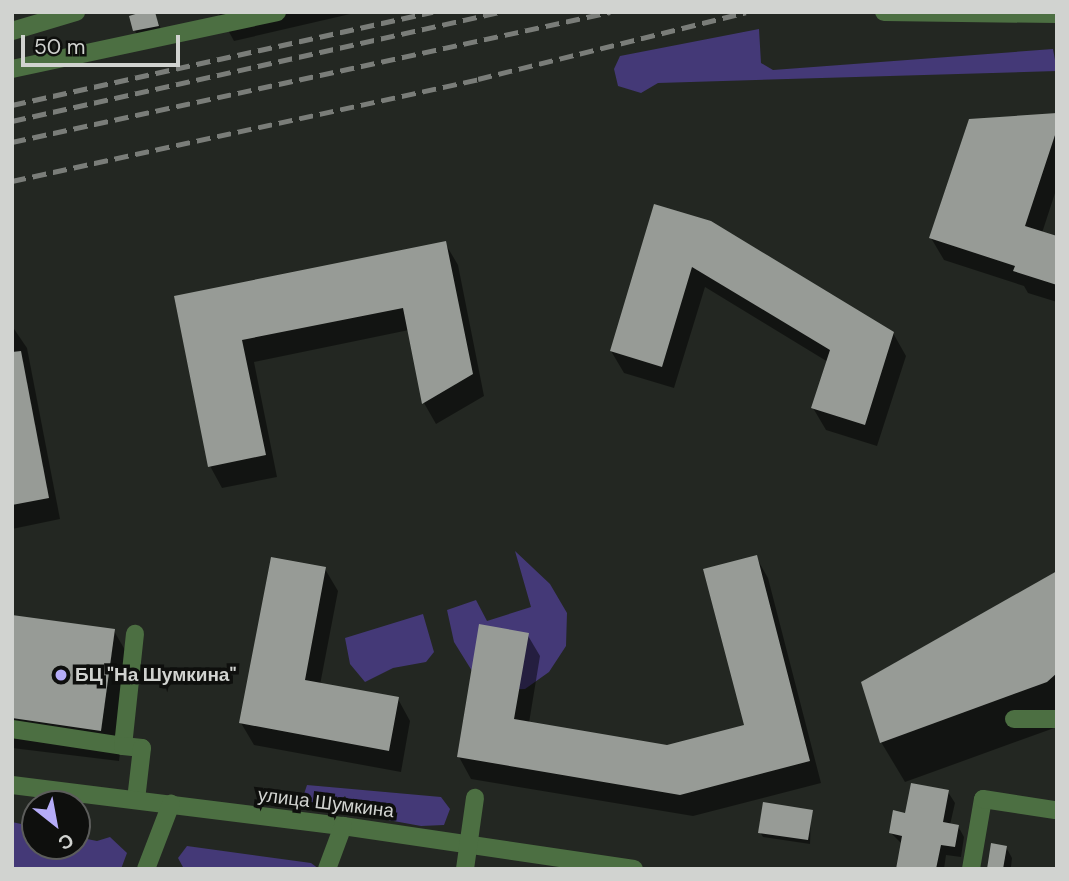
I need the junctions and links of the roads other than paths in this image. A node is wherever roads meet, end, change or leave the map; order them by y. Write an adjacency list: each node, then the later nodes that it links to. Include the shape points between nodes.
1 (76, 12): 6 (street)
2 (277, 12): 5 (street)
3 (884, 12): 4 (street)
4 (1057, 14)
5 (196, 21): 7 (street)
6 (12, 31)
7 (12, 69)
8 (135, 634): 12 (street)
9 (1014, 719): 10 (street)
10 (1057, 719)
11 (12, 729): 12 (street)
12 (123, 746): 15 (street, via 142,748)
13 (12, 785): 15 (street, улица Шумкина)
14 (475, 798): 19 (street)
15 (136, 800): 16 (street, улица Шумкина)
16 (171, 804): 18 (street, улица Шумкина); 20 (street)
17 (1055, 810): 24 (street, via 983,799)
18 (344, 826): 19 (street, улица Шумкина); 21 (street)
19 (469, 844): 22 (street); 23 (street, улица Шумкина)
20 (146, 869)
21 (327, 869)
22 (465, 869)
23 (634, 869)
24 (971, 869)

